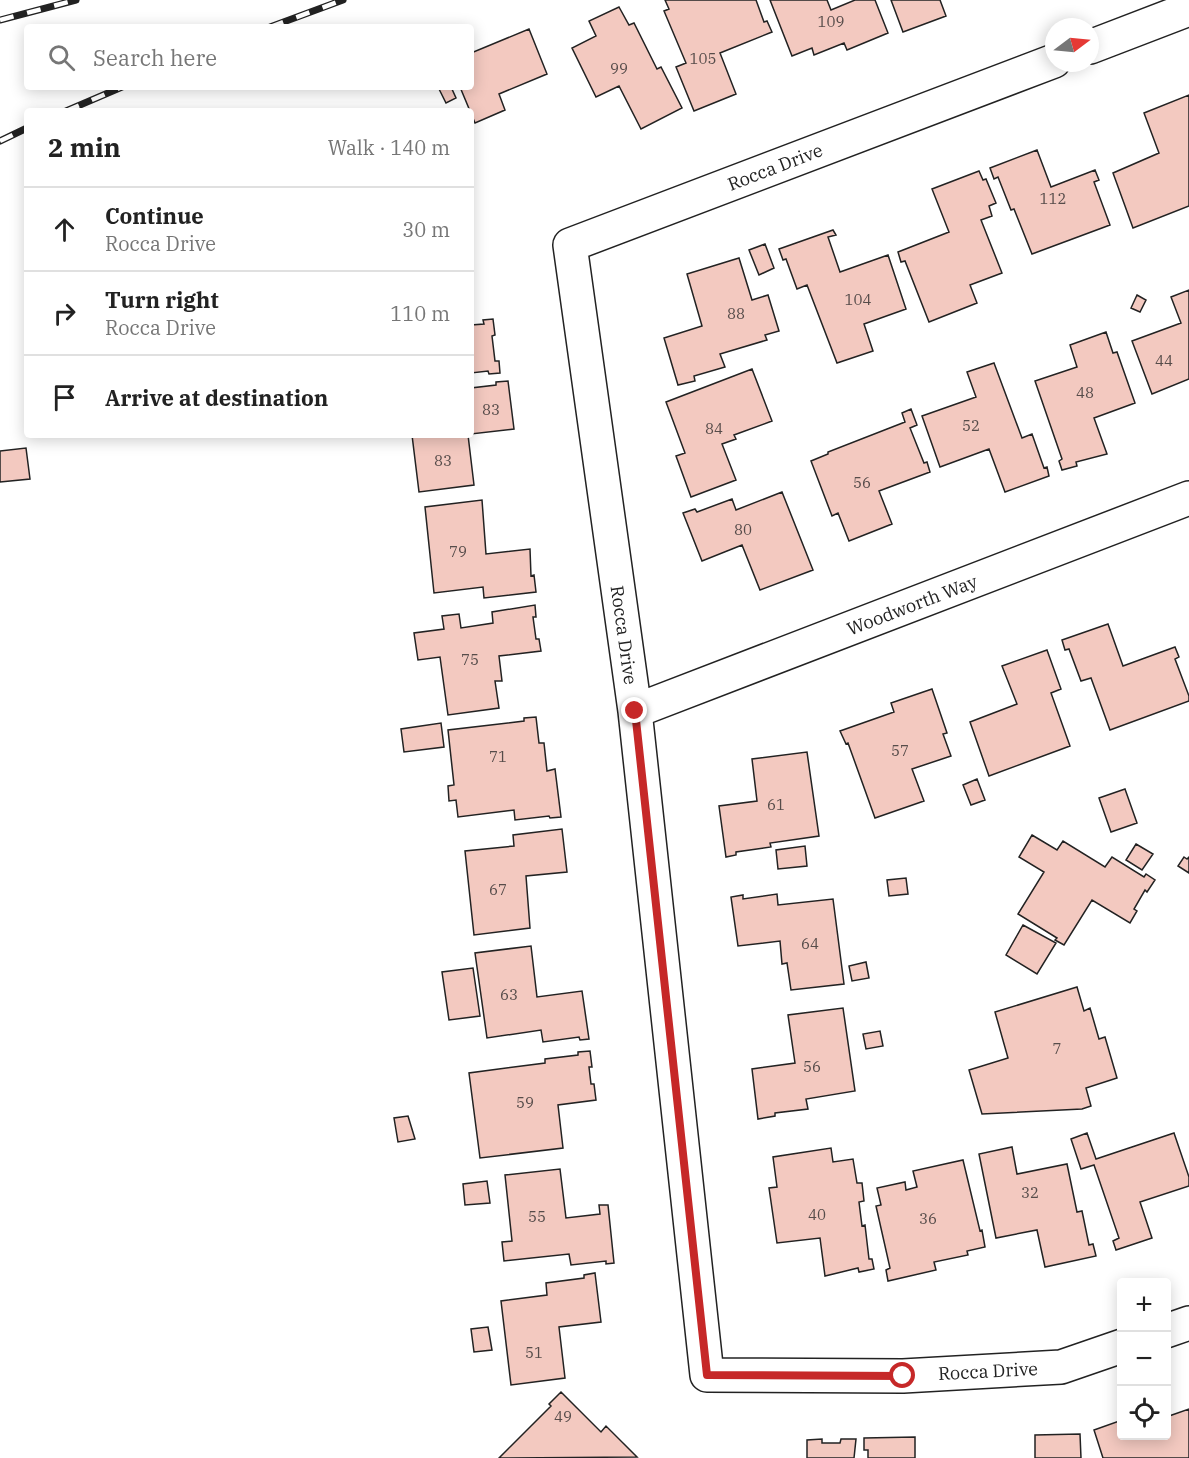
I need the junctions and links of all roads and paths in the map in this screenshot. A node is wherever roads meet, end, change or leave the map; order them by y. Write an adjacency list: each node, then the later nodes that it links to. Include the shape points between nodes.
1 (1189, 9): 2 (street)
2 (1099, 44)
3 (1045, 64): 5 (street, Rocca Drive, via 570,245)
4 (1189, 498): 5 (street, Woodworth Way)
5 (635, 711): 8 (street, Rocca Drive, via 707,1375 903,1376 1061,1367)
6 (1189, 1323): 7 (street)
7 (1171, 1330)
8 (1117, 1348)

